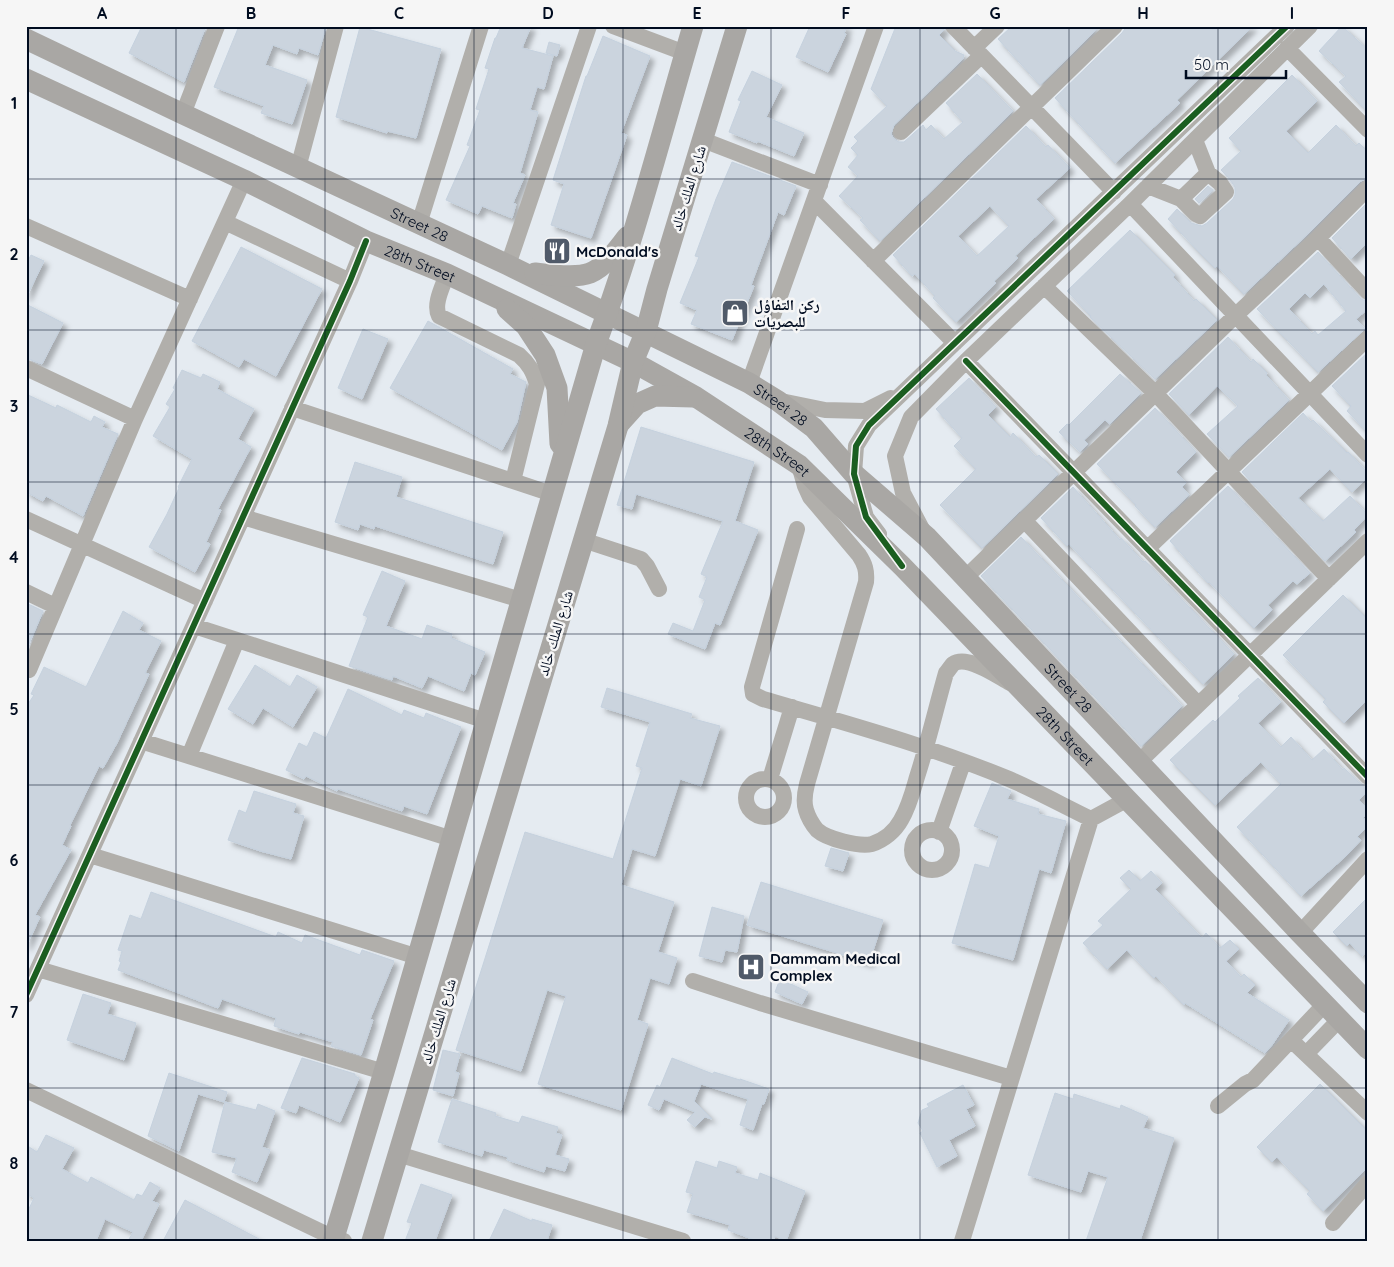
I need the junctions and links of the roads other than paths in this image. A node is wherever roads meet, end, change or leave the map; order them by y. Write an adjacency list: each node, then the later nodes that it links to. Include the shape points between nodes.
1 (217, 26): 19 (street)
2 (336, 26): 24 (street)
3 (481, 26): 35 (street)
4 (589, 26): 41 (street)
5 (612, 26): 16 (street)
6 (693, 26): 16 (main road)
7 (737, 26): 22 (main road, شارع الملك خالد)
8 (876, 26): 27 (street)
9 (953, 26): 15 (street)
10 (997, 26): 15 (street)
11 (1115, 26): 18 (street)
12 (1310, 26): 13 (street)
13 (1281, 34): 20 (street); 23 (street); 30 (street)
14 (26, 39): 19 (main road, Street 28)
15 (978, 52): 18 (street); 21 (street)
16 (685, 53): 37 (main road)
17 (26, 79): 26 (main road, 28th Street)
18 (1031, 106): 30 (street); 40 (street)
19 (183, 114): 24 (main road, Street 28)
20 (1368, 130)
21 (901, 132)
22 (703, 140): 27 (street); 45 (main road, شارع الملك خالد)
23 (1195, 140): 25 (street); 28 (street)
24 (298, 168): 35 (main road, Street 28)
25 (1208, 173): 31 (street); 31 (street, via 1226,192 1200,216)
26 (244, 180): 34 (street); 39 (main road, 28th Street)
27 (820, 185): 32 (street)
28 (1148, 186): 31 (street); 33 (street)
29 (1368, 188): 38 (street)
30 (1114, 192): 53 (street)
31 (1181, 199)
32 (814, 201): 40 (street); 59 (street)
33 (1130, 204): 44 (street); 50 (street)
34 (225, 222): 43 (street); 48 (street)
35 (419, 224): 41 (main road, Street 28)
36 (26, 226): 48 (street)
37 (634, 227): 41 (main road, via 612,257 590,273 557,276); 49 (main road)
38 (1318, 238): 46 (street); 50 (street)
39 (366, 241): 42 (main road, 28th Street); 43 (street)
40 (873, 261): 53 (street)
41 (513, 268): 49 (main road, Street 28)
42 (447, 274): 47 (main road, 28th Street); 74 (street, via 437,306 439,316 519,355 534,373 537,384)
43 (350, 281): 65 (street)
44 (1044, 286): 56 (street); 61 (street)
45 (657, 289): 51 (main road, شارع الملك خالد); 55 (main road, via 656,312 664,327)
46 (1368, 292)
47 (490, 294): 54 (main road, 28th Street); 70 (main road, via 526,326 545,355 558,388)
48 (190, 299): 66 (street)
49 (608, 313): 51 (main road, Street 28); 54 (main road)
50 (1236, 315): 61 (street); 62 (street)
51 (646, 331): 55 (main road, Street 28); 57 (main road, شارع الملك خالد)
52 (1368, 338): 62 (street)
53 (955, 343): 60 (street)
54 (596, 344): 57 (main road, 28th Street); 70 (main road)
55 (686, 352): 59 (main road, Street 28)
56 (966, 361): 72 (street); 80 (street, via 911,417 895,456 903,494)
57 (633, 362): 63 (main road, 28th Street); 67 (main road, شارع الملك خالد)
58 (26, 368): 66 (street)
59 (749, 382): 64 (main road, Street 28)
60 (906, 390): 64 (street, via 865,411 825,410); 73 (street, via 869,425 856,446)
61 (1155, 393): 71 (street); 72 (street)
62 (1309, 393): 68 (street); 71 (street)
63 (696, 397): 67 (main road, via 655,396 637,404); 69 (main road, 28th Street)
64 (778, 401): 73 (main road, Street 28, via 814,428)
65 (292, 408): 74 (street); 76 (street)
66 (135, 419): 83 (street)
67 (618, 426): 81 (main road, شارع الملك خالد)
68 (1368, 455)
69 (800, 465): 85 (main road, 28th Street); 100 (street, via 810,497 860,555 867,573)
70 (559, 470): 75 (main road)
71 (1228, 470): 84 (street); 87 (street)
72 (1074, 472): 78 (street); 84 (street)
73 (854, 474): 80 (main road, Street 28); 85 (street, via 866,517)
74 (513, 481): 75 (street)
75 (552, 494): 90 (main road)
76 (243, 517): 90 (street); 91 (street)
77 (26, 519): 83 (street)
78 (1024, 520): 86 (street); 98 (street)
79 (797, 530): 99 (street, via 752,687 753,694 763,699)
80 (927, 538): 86 (main road, Street 28)
81 (583, 540): 88 (street, via 641,559); 131 (main road, شارع الملك خالد)
82 (1368, 541): 87 (street)
83 (82, 545): 91 (street); 92 (street)
84 (1147, 549): 95 (street)
85 (902, 566): 97 (main road, 28th Street)
86 (965, 578): 105 (main road, Street 28)
87 (1329, 579): 95 (street)
88 (659, 589)
89 (26, 592): 92 (street)
90 (521, 600): 101 (main road)
91 (204, 601): 93 (street)
92 (55, 606): 96 (street)
93 (194, 626): 94 (street); 102 (street)
94 (237, 640): 101 (street); 104 (street)
95 (1250, 655): 98 (street); 107 (street)
96 (27, 671)
97 (1020, 689): 103 (street, via 972,663 961,661 954,664 946,673); 109 (main road, 28th Street)
98 (1198, 704): 105 (street)
99 (792, 707): 100 (street); 108 (street)
100 (828, 717): 103 (street); 103 (street, via 804,799 811,822 818,830 851,844 872,844 892,832 909,802)
101 (486, 721): 112 (main road)
102 (141, 742): 104 (street); 113 (street)
103 (926, 749): 106 (street)
104 (189, 756): 112 (street)
105 (1139, 762): 115 (main road, Street 28)
106 (963, 763): 110 (street, via 1008,779); 111 (street)
107 (1368, 776)
108 (770, 779)
109 (1126, 800): 110 (street); 121 (main road, 28th Street)
110 (1092, 818): 127 (street)
111 (939, 832)
112 (452, 839): 116 (main road)
113 (90, 855): 116 (street); 117 (street)
114 (1368, 859): 115 (street)
115 (1300, 933): 120 (main road, Street 28)
116 (418, 957): 126 (main road)
117 (38, 969): 119 (street); 126 (street)
118 (693, 981): 127 (street)
119 (26, 995)
120 (1368, 1003)
121 (1324, 1005): 122 (main road, 28th Street); 123 (street)
122 (1340, 1020): 124 (main road, 28th Street); 125 (street)
123 (1291, 1040): 125 (street); 129 (street, via 1253,1080)
124 (1368, 1049)
125 (1306, 1054): 130 (street)
126 (384, 1072): 135 (main road)
127 (1010, 1078): 138 (street)
128 (26, 1090): 135 (street)
129 (1218, 1106)
130 (1368, 1113)
131 (398, 1154): 134 (street); 136 (main road, شارع الملك خالد)
132 (1368, 1183): 133 (street)
133 (1333, 1223)
134 (653, 1236): 137 (street)
135 (337, 1240)
136 (372, 1241)
137 (683, 1241)
138 (962, 1241)

